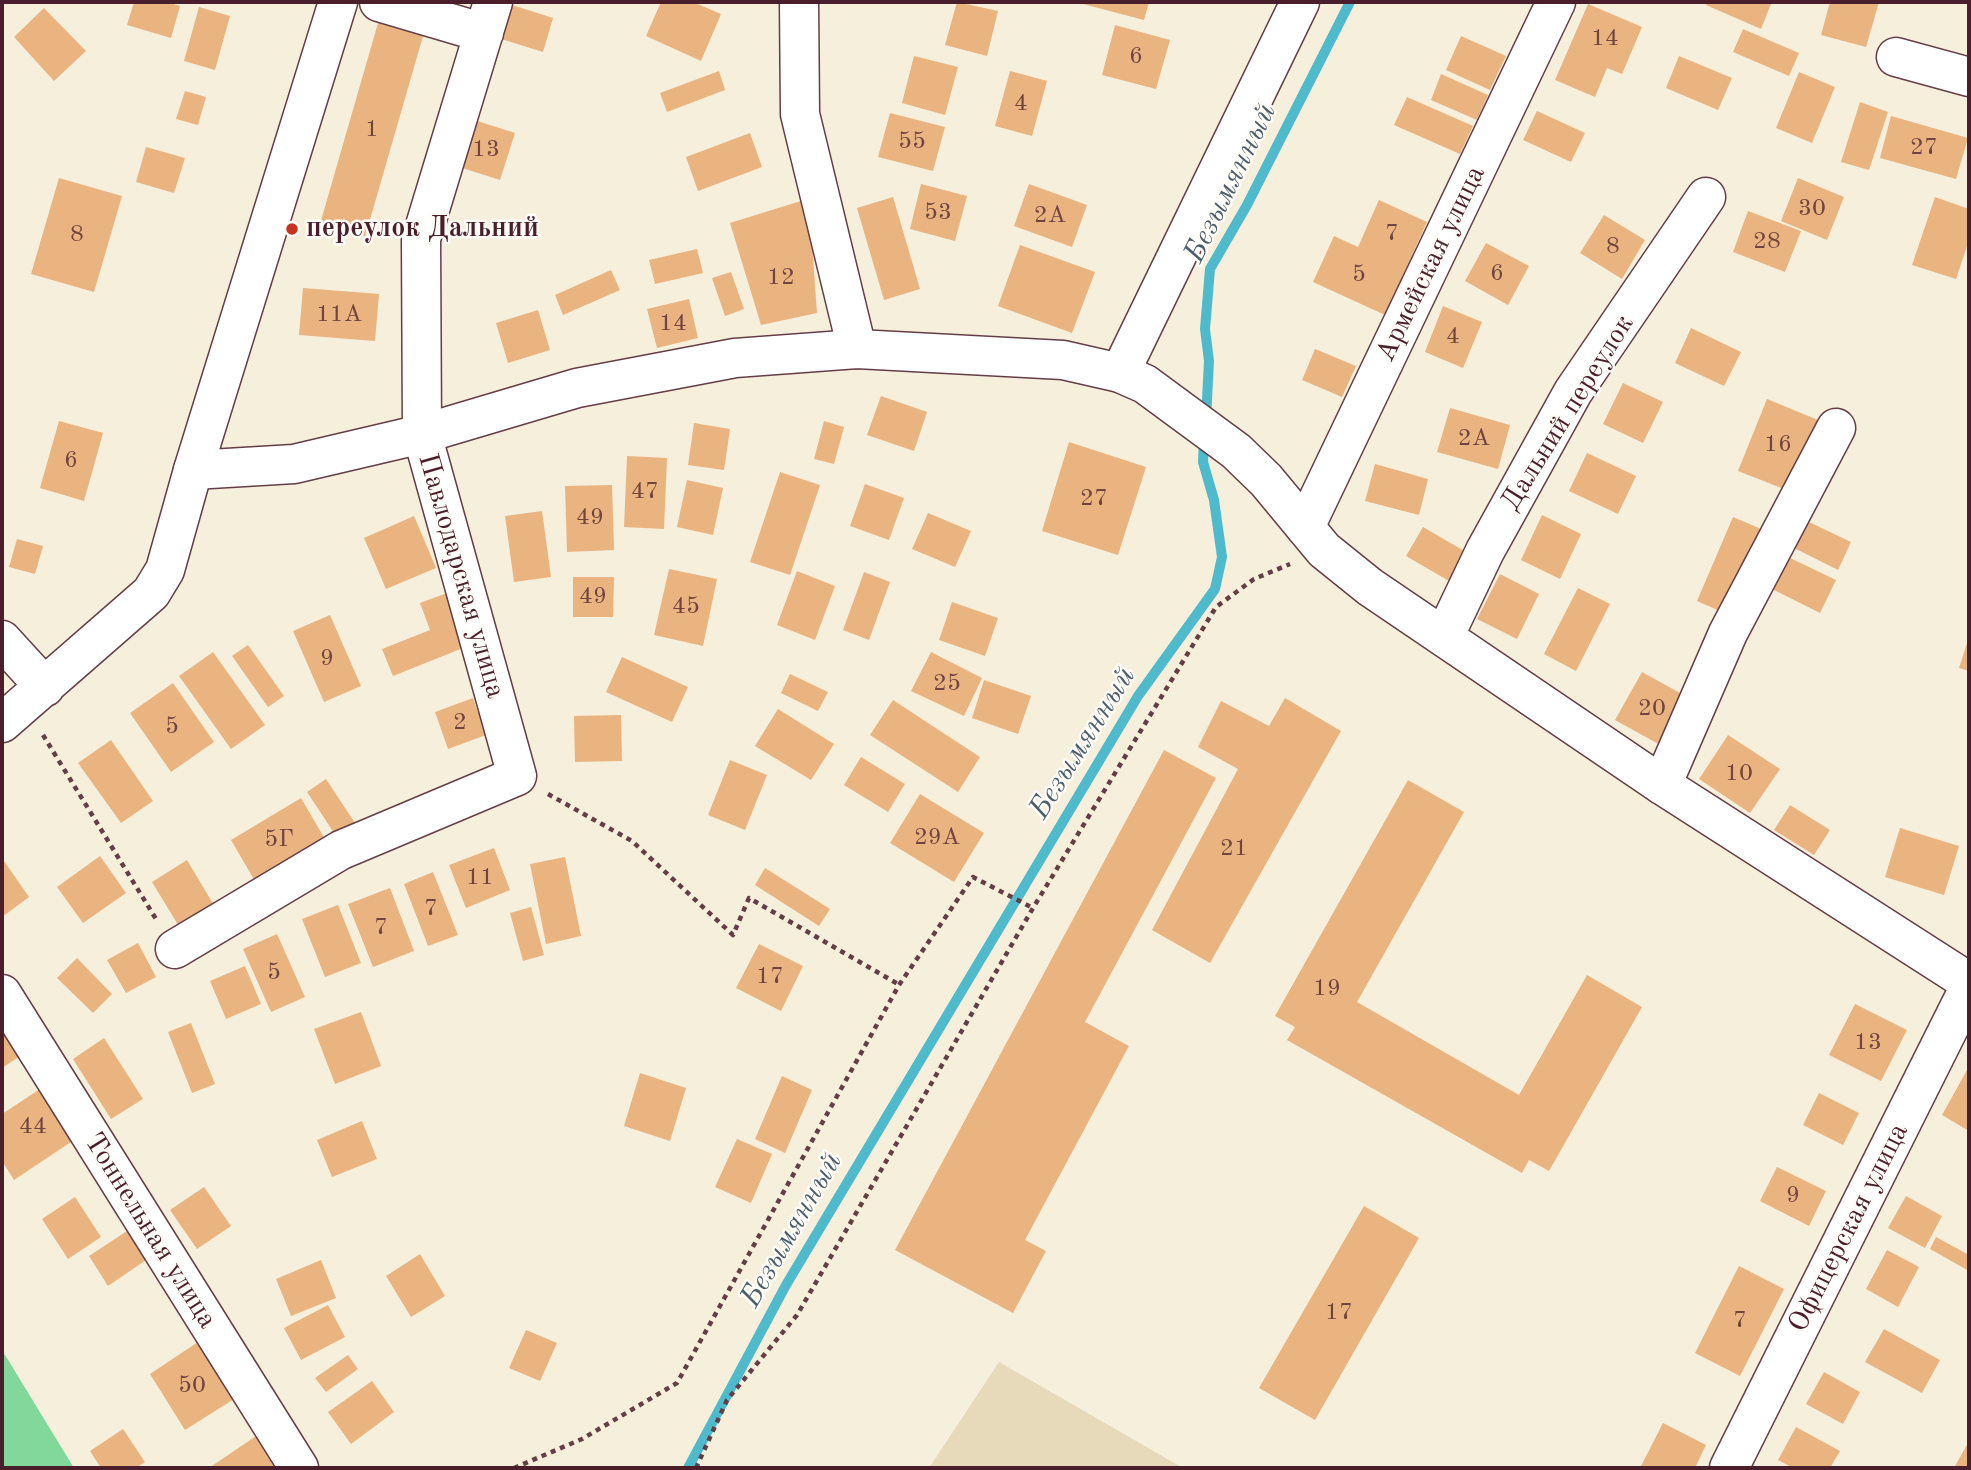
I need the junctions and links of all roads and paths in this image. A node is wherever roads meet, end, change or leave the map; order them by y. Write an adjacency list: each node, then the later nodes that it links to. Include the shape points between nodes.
1 (338, 2): 14 (street)
2 (379, 2): 6 (street)
3 (799, 2): 10 (street, via 800,114)
4 (1300, 2): 11 (street)
5 (1556, 2): 15 (street, Армейская улица)
6 (488, 17): 13 (street, via 421,239)
7 (1896, 57): 8 (street)
8 (1969, 77)
9 (1706, 197): 16 (street, Дальний переулок, via 1573,392 1485,551)
10 (857, 349): 11 (street, Павлодарская улица, via 1063,360); 13 (street, Павлодарская улица, via 735,358 577,388)
11 (1133, 379): 15 (street, via 1196,419 1266,480)
12 (1836, 428): 20 (street, via 1728,633)
13 (422, 434): 14 (street, via 294,464); 19 (street, Павлодарская улица)
14 (193, 470): 18 (street, via 165,570 151,593)
15 (1315, 538): 16 (street, via 1370,587); 21 (path, via 1216,607)
16 (1444, 637): 20 (street)
17 (2, 640): 18 (street)
18 (24, 705): 22 (path)
19 (517, 776): 22 (street, via 341,850); 24 (path, via 632,841 733,935 749,898)
20 (1662, 785): 23 (street)
21 (1033, 908): 24 (path, via 973,877); 29 (path, via 797,1315 727,1400)
22 (174, 949)
23 (1969, 982)
24 (899, 985): 28 (path, via 677,1383 582,1439)
25 (1969, 988): 30 (street, Офицерская улица)
26 (2, 994): 27 (street, Тоннельная улица)
27 (299, 1468)
28 (514, 1468)
29 (696, 1468)
30 (1729, 1468)

